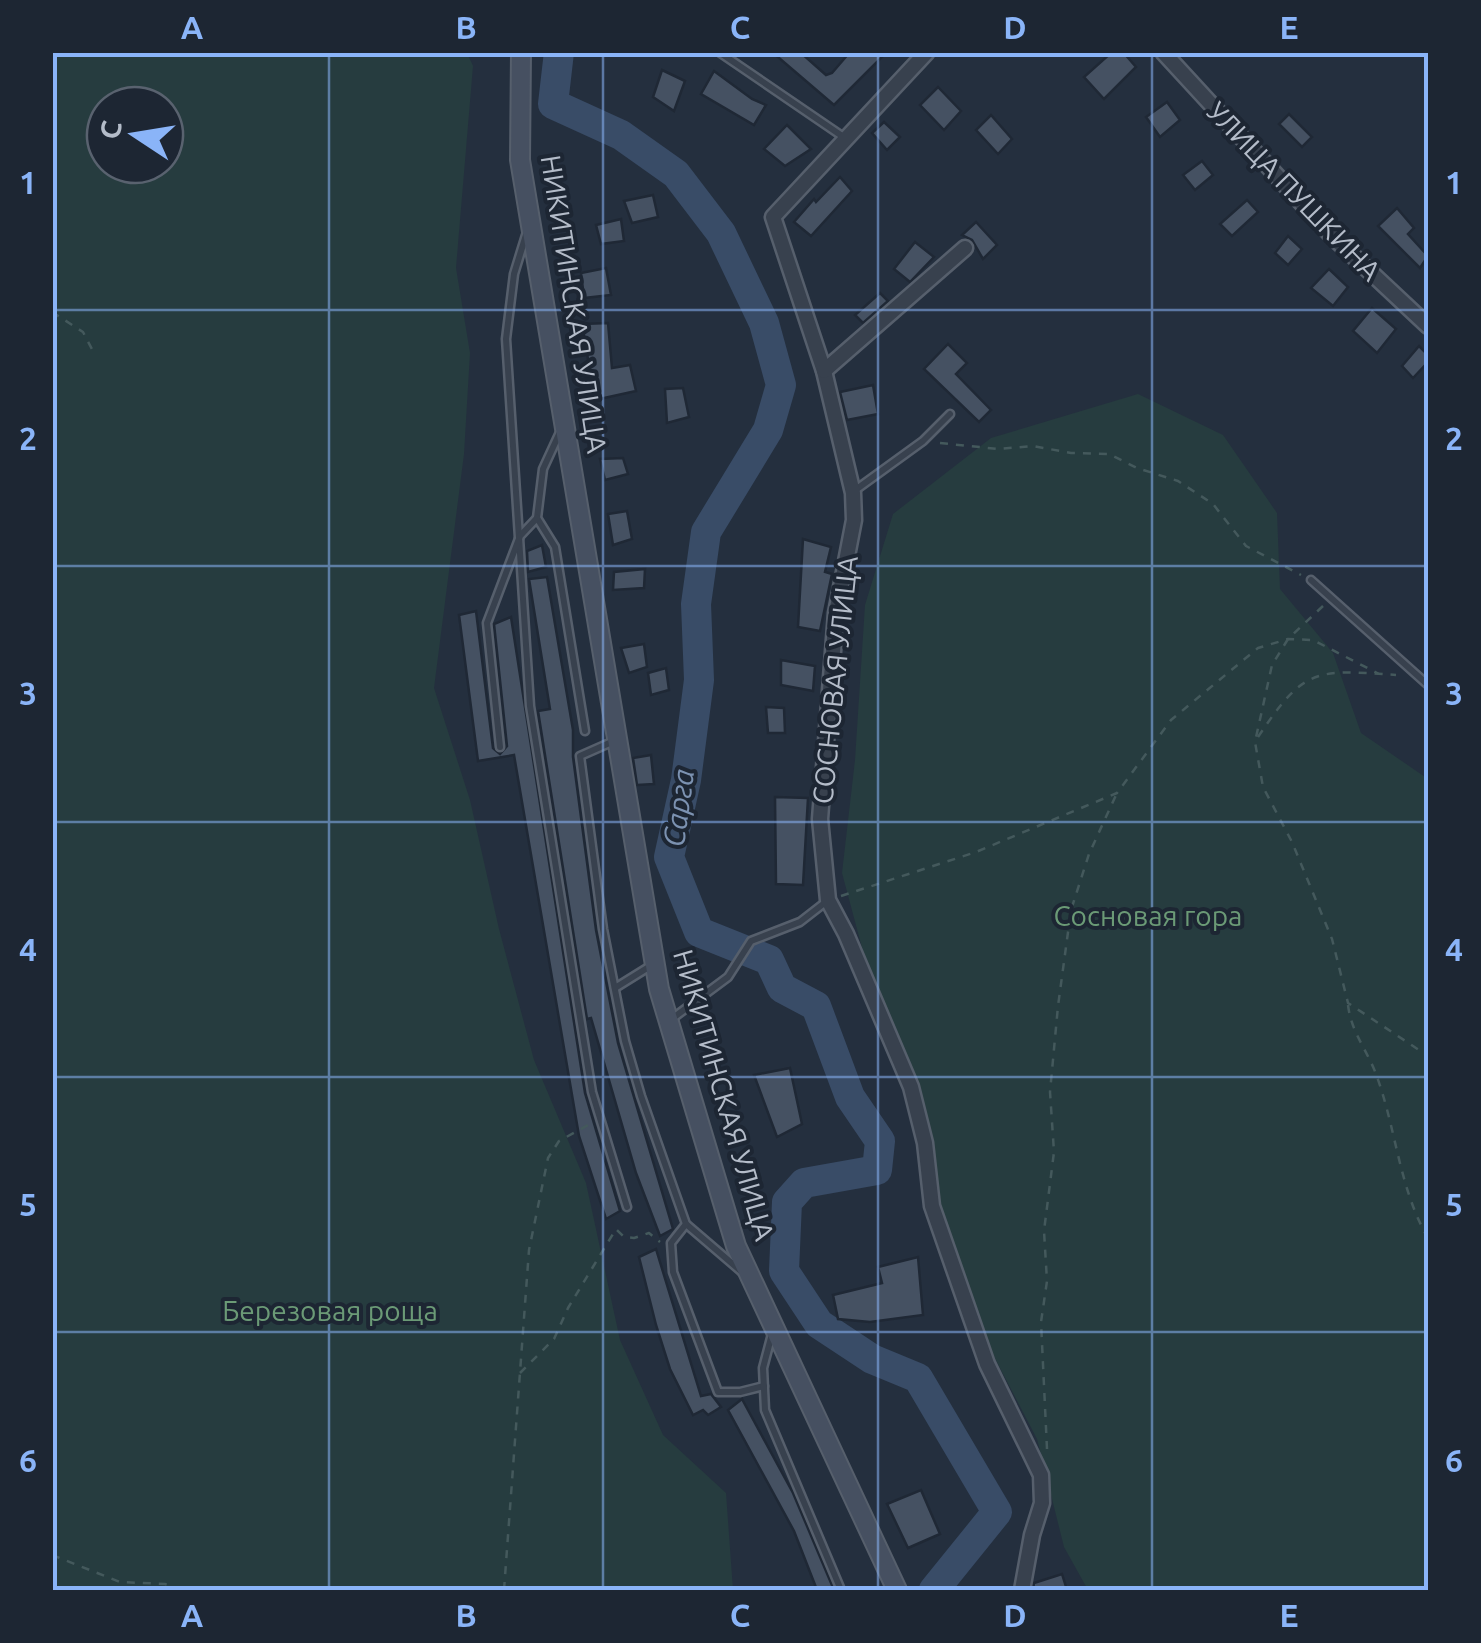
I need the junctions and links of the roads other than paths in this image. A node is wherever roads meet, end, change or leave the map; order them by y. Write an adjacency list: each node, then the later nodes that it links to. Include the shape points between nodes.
1 (521, 52): 6 (street, НИКИТИНСКАЯ УЛИЦА, via 520,160)
2 (719, 52): 5 (lane)
3 (927, 52): 5 (street)
4 (1163, 52): 8 (street, УЛИЦА ПУШКИНА, via 1334,238)
5 (846, 138): 9 (street, СОСНОВАЯ УЛИЦА, via 773,217)
6 (530, 220): 11 (street, НИКИТИНСКАЯ УЛИЦА); 14 (lane, via 514,274 506,339)
7 (964, 248): 9 (street)
8 (1428, 326)
9 (824, 371): 12 (street, СОСНОВАЯ УЛИЦА)
10 (950, 414): 12 (lane)
11 (566, 424): 13 (lane, via 542,470); 18 (street, НИКИТИНСКАЯ УЛИЦА)
12 (852, 493): 20 (street, СОСНОВАЯ УЛИЦА, via 820,819)
13 (538, 518): 14 (lane); 17 (lane, via 555,547)
14 (520, 536): 19 (lane, via 487,623); 24 (lane, via 532,725 592,1092)
15 (1311, 580): 16 (lane)
16 (1428, 685)
17 (585, 732)
18 (618, 739): 21 (street, НИКИТИНСКАЯ УЛИЦА); 22 (lane, via 580,756)
19 (500, 747)
20 (828, 900): 23 (lane, via 800,922 751,941 728,977); 31 (street, СОСНОВАЯ УЛИЦА, via 911,1087 932,1206 987,1364 1041,1475 1042,1503)
21 (655, 963): 22 (lane); 23 (street, НИКИТИНСКАЯ УЛИЦА)
22 (615, 988): 25 (lane, via 624,1041)
23 (669, 1021): 26 (street, НИКИТИНСКАЯ УЛИЦА)
24 (627, 1207)
25 (686, 1224): 26 (lane); 28 (lane, via 672,1244 673,1272 718,1392)
26 (751, 1279): 27 (street, НИКИТИНСКАЯ УЛИЦА)
27 (774, 1328): 28 (lane); 30 (street, НИКИТИНСКАЯ УЛИЦА)
28 (764, 1386): 29 (lane, via 765,1410)
29 (841, 1590)
30 (897, 1590)
31 (1022, 1590)

